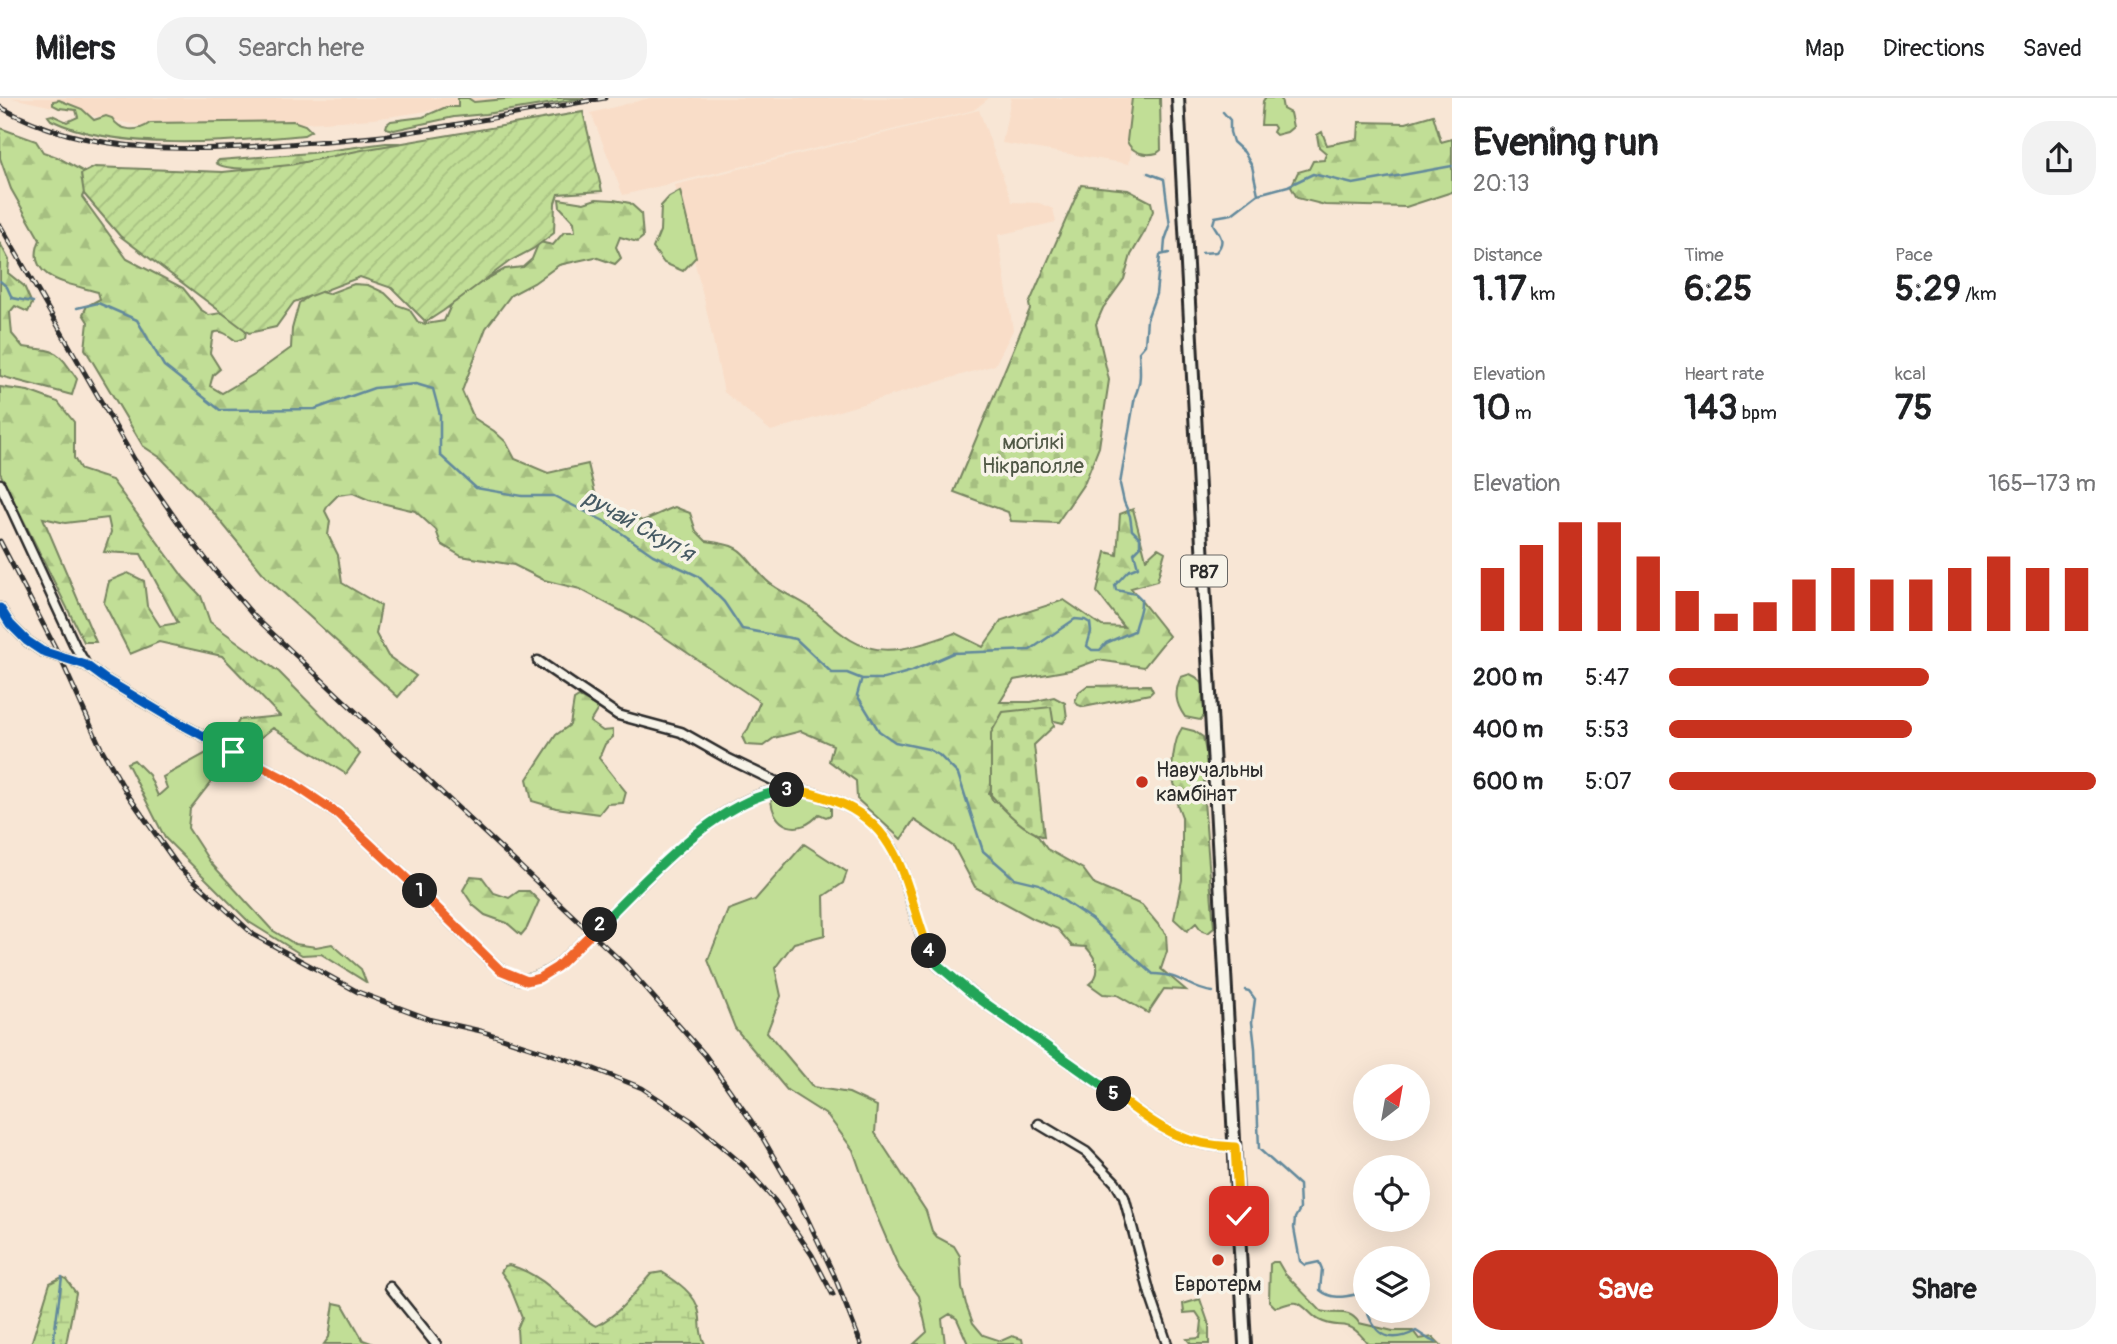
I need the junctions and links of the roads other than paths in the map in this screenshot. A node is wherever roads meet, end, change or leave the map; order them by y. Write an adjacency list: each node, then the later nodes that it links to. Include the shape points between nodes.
1 (1178, 98): 8 (main road, Р87)
2 (0, 484): 5 (street)
3 (0, 608): 5 (street, via 10,624 42,651)
4 (538, 660): 6 (street, via 618,715 681,732)
5 (86, 665): 6 (street, via 338,814 500,970 527,981 557,967 713,821 760,795)
6 (790, 789): 8 (street, via 845,805 874,824 896,856 929,951 938,965 971,993 1169,1132 1209,1146)
7 (1039, 1124): 11 (street, via 1086,1152 1124,1198)
8 (1235, 1147): 12 (main road, Р87)
9 (390, 1287): 10 (street)
10 (436, 1344)
11 (1167, 1344)
12 (1245, 1344)

